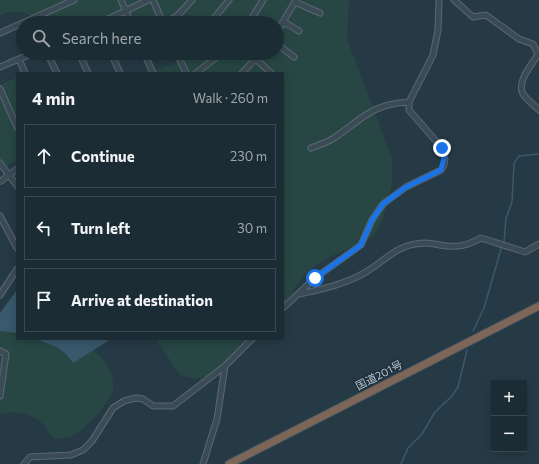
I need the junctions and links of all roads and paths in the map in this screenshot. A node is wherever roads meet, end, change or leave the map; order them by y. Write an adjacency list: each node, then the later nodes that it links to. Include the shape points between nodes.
1 (74, 0): 13 (street)
2 (121, 0): 11 (street)
3 (148, 0): 11 (street)
4 (153, 0): 16 (street)
5 (192, 0): 17 (street)
6 (229, 0): 18 (street)
7 (263, 0): 19 (street)
8 (439, 0): 47 (street, via 438,30 433,55)
9 (454, 0): 48 (street, via 469,15 486,15 519,39 533,44 538,54 531,63 522,89)
10 (296, 1): 12 (street); 20 (street)
11 (126, 12): 14 (street); 15 (street)
12 (320, 13)
13 (37, 16)
14 (117, 16)
15 (128, 16)
16 (161, 16)
17 (176, 16)
18 (216, 16)
19 (253, 16)
20 (284, 22): 22 (street)
21 (16, 25): 23 (street)
22 (300, 31)
23 (0, 32)
24 (284, 49): 25 (street)
25 (294, 57)
26 (17, 60): 36 (street)
27 (20, 60): 37 (street)
28 (51, 60): 38 (street)
29 (82, 60): 39 (street)
30 (114, 60): 40 (street)
31 (147, 60): 41 (street)
32 (180, 60): 42 (street)
33 (213, 60): 43 (street)
34 (255, 60): 44 (street)
35 (257, 60): 45 (street)
36 (0, 67)
37 (26, 72)
38 (57, 72)
39 (88, 72)
40 (120, 72)
41 (153, 72)
42 (186, 72)
43 (197, 72)
44 (243, 72)
45 (270, 72)
46 (0, 90): 49 (street)
47 (409, 102): 50 (street, via 385,105 368,112 333,139); 62 (street, via 410,110 445,154 441,170 406,187 383,204 372,220 361,245 315,278)
48 (539, 110)
49 (16, 125)
50 (311, 148)
51 (0, 163): 53 (street)
52 (16, 170): 53 (street)
53 (9, 175): 54 (street); 55 (street)
54 (1, 181)
55 (16, 185)
56 (0, 216): 58 (street)
57 (539, 244): 62 (street, via 525,252 481,238 467,246 449,247 425,243 410,246 390,253 366,272 347,281)
58 (16, 246)
59 (16, 270): 61 (street)
60 (0, 283): 61 (street)
61 (4, 288): 63 (street)
62 (299, 294): 65 (street)
63 (0, 295)
64 (539, 306): 72 (highway, 国道201号)
65 (284, 307)
66 (251, 340): 68 (street)
67 (0, 351): 69 (street, via 6,354)
68 (225, 366): 70 (street, via 173,406 153,406 143,399 136,398 124,401 113,408 92,440 82,450 71,455 30,458); 71 (street, via 217,419)
69 (0, 396)
70 (24, 464)
71 (203, 464)
72 (229, 464)

